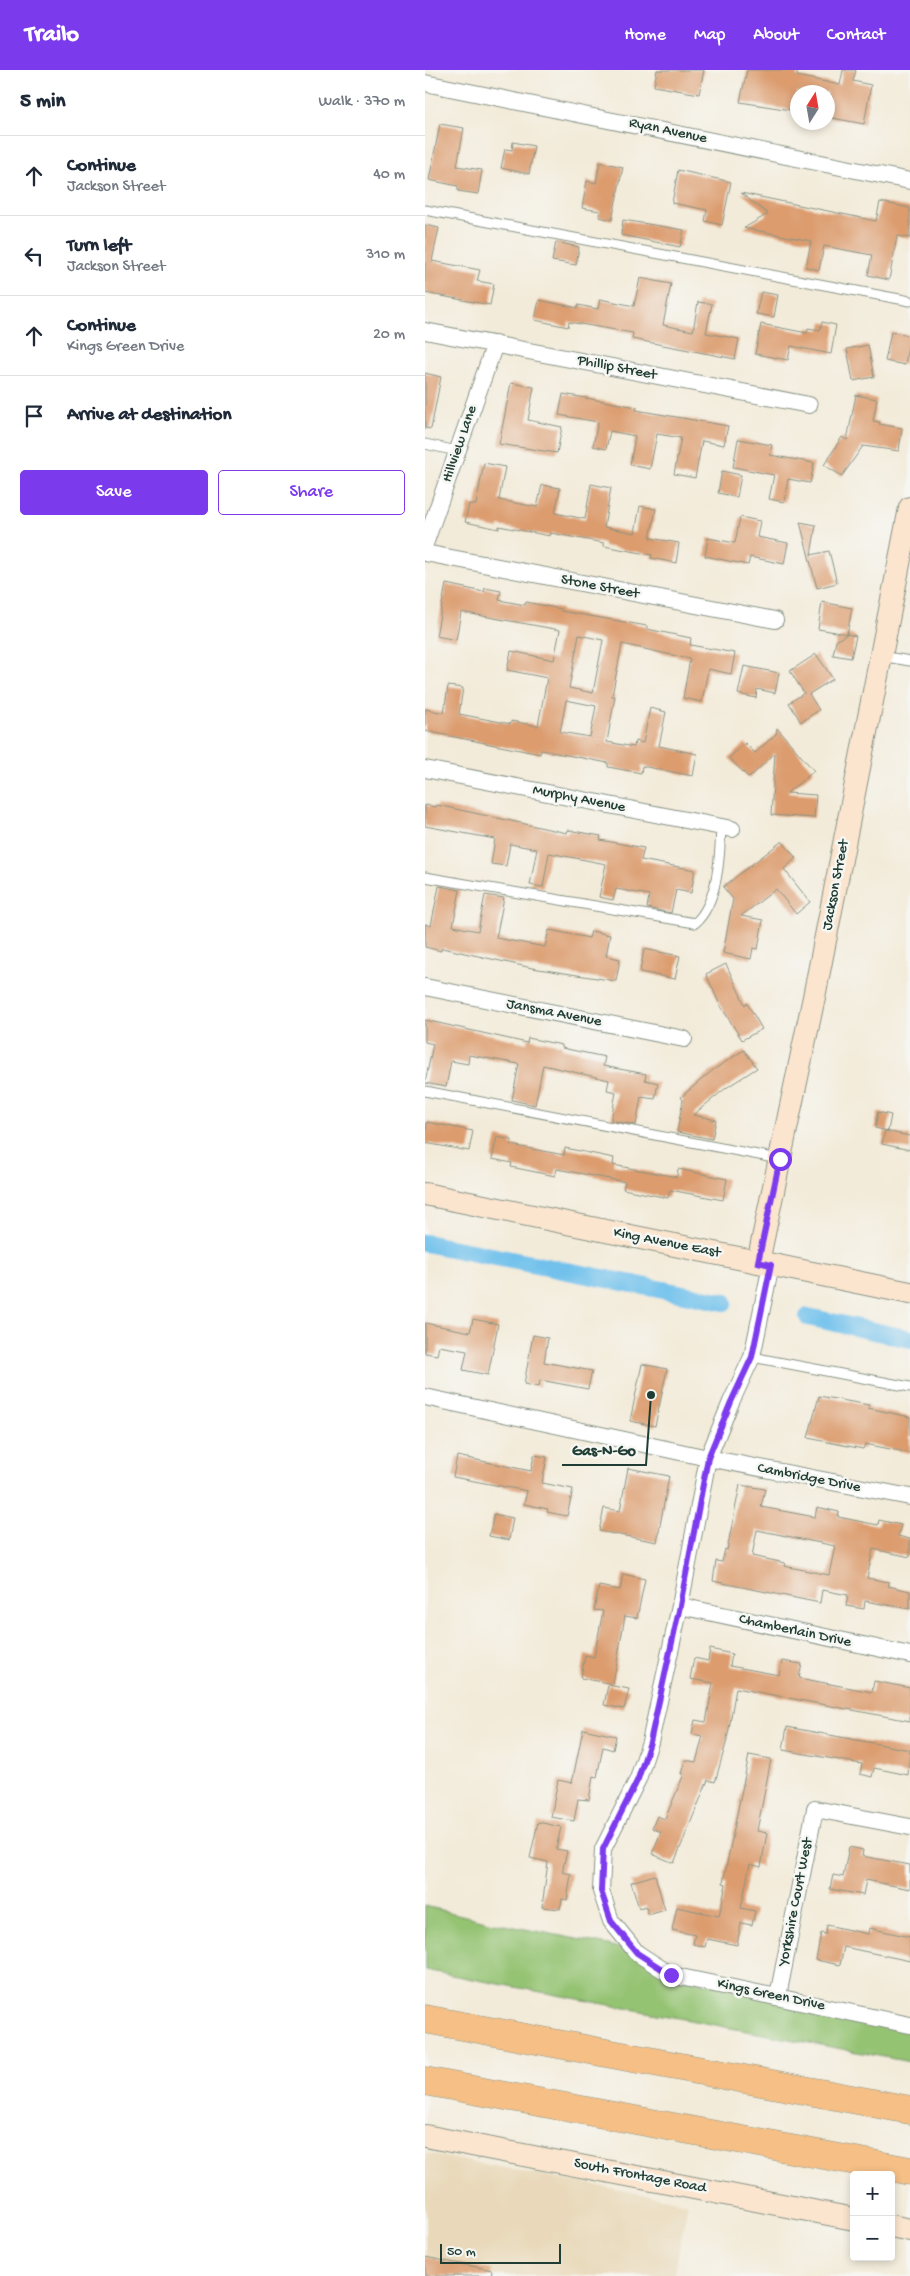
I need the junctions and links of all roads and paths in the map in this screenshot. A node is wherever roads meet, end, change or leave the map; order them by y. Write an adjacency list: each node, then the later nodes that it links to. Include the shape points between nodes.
1 (425, 83): 2 (street, Ryan Avenue)
2 (910, 181)
3 (425, 210): 4 (lane)
4 (910, 301)
5 (425, 331): 6 (street, Phillip Street)
6 (495, 344): 7 (street, Phillip Street); 9 (street, Hillview Lane)
7 (809, 405)
8 (425, 444): 9 (lane)
9 (457, 451): 11 (street, Hillview Lane)
10 (910, 508): 14 (main road, Jackson Street)
11 (425, 544)
12 (425, 553): 13 (street, Stone Street)
13 (775, 620)
14 (881, 656): 15 (lane); 22 (main road, Jackson Street)
15 (910, 662)
16 (425, 769): 17 (street, Murphy Avenue)
17 (727, 828): 18 (lane, via 705,914 695,923)
18 (425, 877)
19 (425, 987): 20 (street, Jansma Avenue)
20 (684, 1039)
21 (425, 1091): 22 (lane)
22 (780, 1159): 24 (main road, Jackson Street)
23 (425, 1194): 24 (main road, King Avenue East)
24 (765, 1263): 25 (main road, King Avenue East); 26 (street, Jackson Street)
25 (910, 1293)
26 (752, 1357): 27 (lane); 29 (street, Jackson Street)
27 (910, 1387)
28 (425, 1397): 29 (street, Cambridge Drive)
29 (708, 1458): 30 (street, Cambridge Drive); 31 (street, Jackson Street)
30 (910, 1497)
31 (680, 1606): 32 (street, Chamberlain Drive); 34 (street, Jackson Street, via 650,1742 638,1779 603,1849 601,1891 611,1921)
32 (910, 1655)
33 (910, 1827): 35 (street, Yorkshire Court West, via 815,1809)
34 (637, 1953): 35 (street, Kings Green Drive, via 671,1975)
35 (778, 1996): 37 (street, Kings Green Drive)
36 (425, 2019): 39 (highway)
37 (910, 2025)
38 (425, 2081): 41 (highway)
39 (910, 2110)
40 (425, 2136): 42 (main road, South Frontage Road)
41 (910, 2171)
42 (850, 2218)
43 (895, 2227): 44 (main road)
44 (910, 2230)

